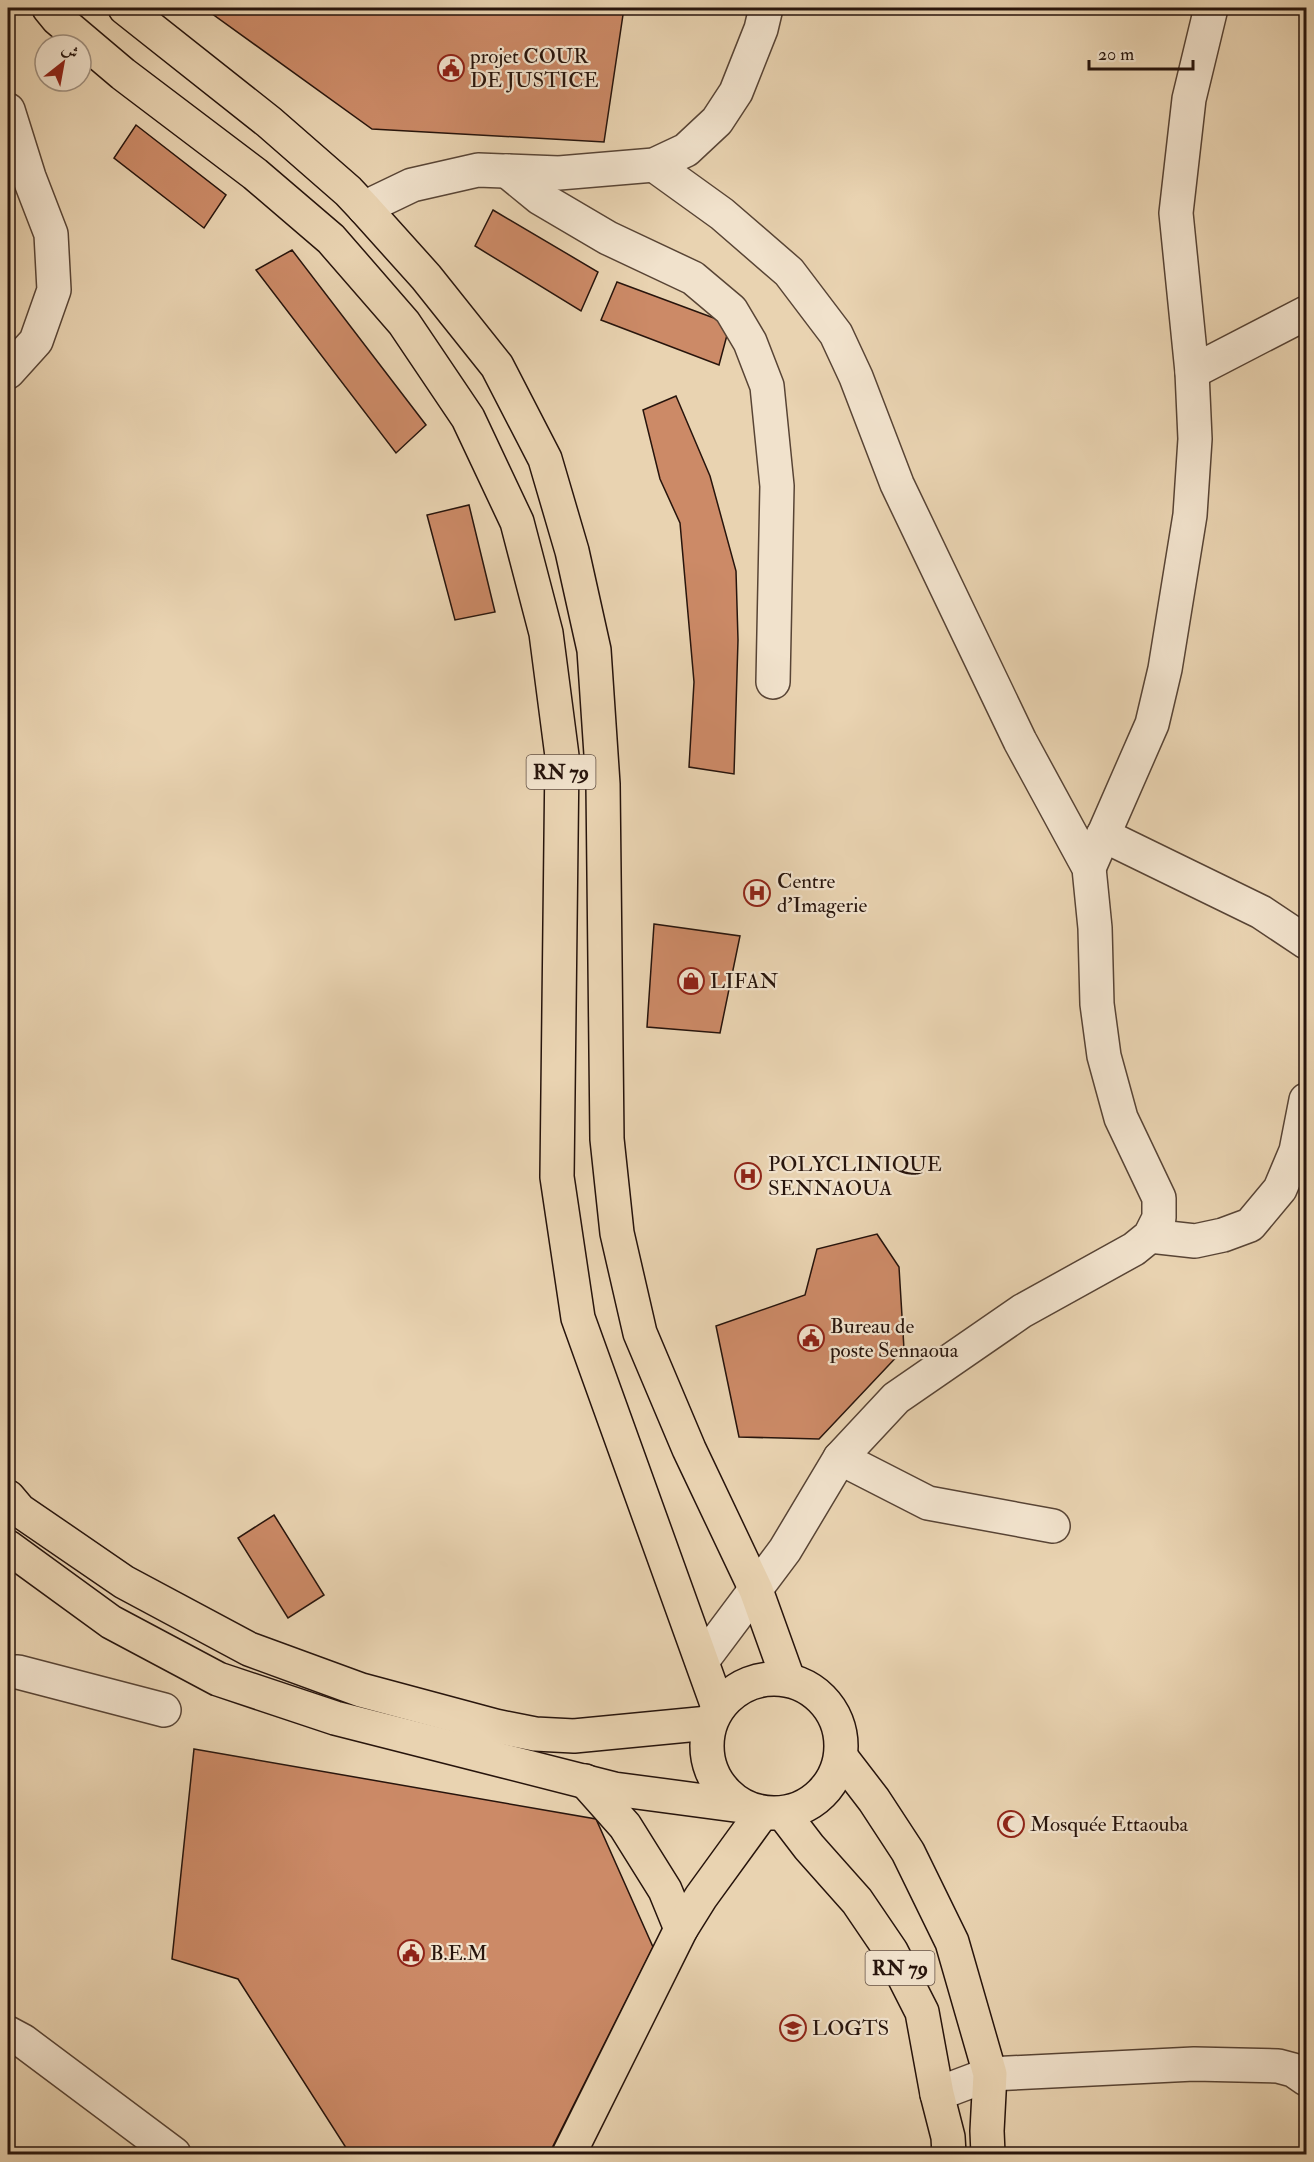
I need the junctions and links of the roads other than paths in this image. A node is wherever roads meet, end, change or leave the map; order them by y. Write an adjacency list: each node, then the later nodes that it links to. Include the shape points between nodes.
1 (49, 8): 24 (main road, RN 79, via 123,75 255,174 331,239 404,323 468,418 517,522 546,633 561,756 556,1177 578,1318)
2 (125, 8): 8 (main road, RN 79, via 269,123)
3 (766, 8): 6 (street, via 736,92 717,121 686,150)
4 (1211, 8): 11 (street, via 1189,99 1176,213)
5 (8, 110): 10 (street, via 51,234 54,291 36,341)
6 (654, 165): 7 (street, via 559,173); 14 (street, via 722,214 789,272 836,334 897,484 1020,741)
7 (507, 171): 8 (street, via 478,170 436,178); 12 (street, via 540,198 608,238 693,278 731,310 750,342 767,386 777,486)
8 (364, 208): 23 (main road, RN 79, via 497,366 545,459 572,551 594,650 603,784 607,1139 617,1233 640,1333 689,1449)
9 (1306, 313): 11 (street)
10 (8, 372)
11 (1192, 372): 13 (street, via 1195,439 1190,515 1165,669 1152,724)
12 (772, 682)
13 (1103, 835): 14 (street); 15 (street, via 1261,912)
14 (1089, 868): 18 (street, via 1104,1056 1121,1118 1159,1198 1159,1218)
15 (1306, 942)
16 (1306, 1100): 17 (street, via 1296,1151)
17 (1297, 1168): 18 (street, via 1251,1226 1194,1241)
18 (1150, 1236): 19 (street, via 1134,1249 1022,1311 896,1398)
19 (840, 1458): 21 (street, via 928,1503); 23 (street)
20 (8, 1497): 28 (main road, via 19,1510 135,1588 249,1649 361,1690 535,1734 573,1736)
21 (1053, 1526)
22 (8, 1547): 30 (main road, via 111,1622 218,1679 335,1718)
23 (756, 1590): 24 (street); 26 (main road, RN 79)
24 (702, 1661): 28 (main road, RN 79)
25 (8, 1672): 27 (street)
26 (788, 1679): 28 (main road, via 756,1680 742,1686 728,1695); 29 (main road, via 823,1699 834,1715 841,1736)
27 (164, 1710)
28 (714, 1715): 31 (main road, via 706,1742 715,1779 727,1794)
29 (841, 1757): 31 (main road, via 834,1778 821,1795 803,1807); 34 (main road, via 908,1852 952,1942)
30 (585, 1781): 31 (main road, via 614,1789); 32 (main road, via 631,1834 665,1890)
31 (762, 1811): 32 (main road); 36 (main road, RN 79, via 809,1847 857,1900 891,1951 922,2012)
32 (681, 1929): 38 (main road)
33 (8, 2033): 37 (street)
34 (990, 2074): 35 (street, via 1194,2064 1278,2066); 36 (street); 40 (main road)
35 (1306, 2079)
36 (937, 2094): 39 (main road, RN 79)
37 (174, 2154)
38 (569, 2154)
39 (949, 2154)
40 (988, 2154)

